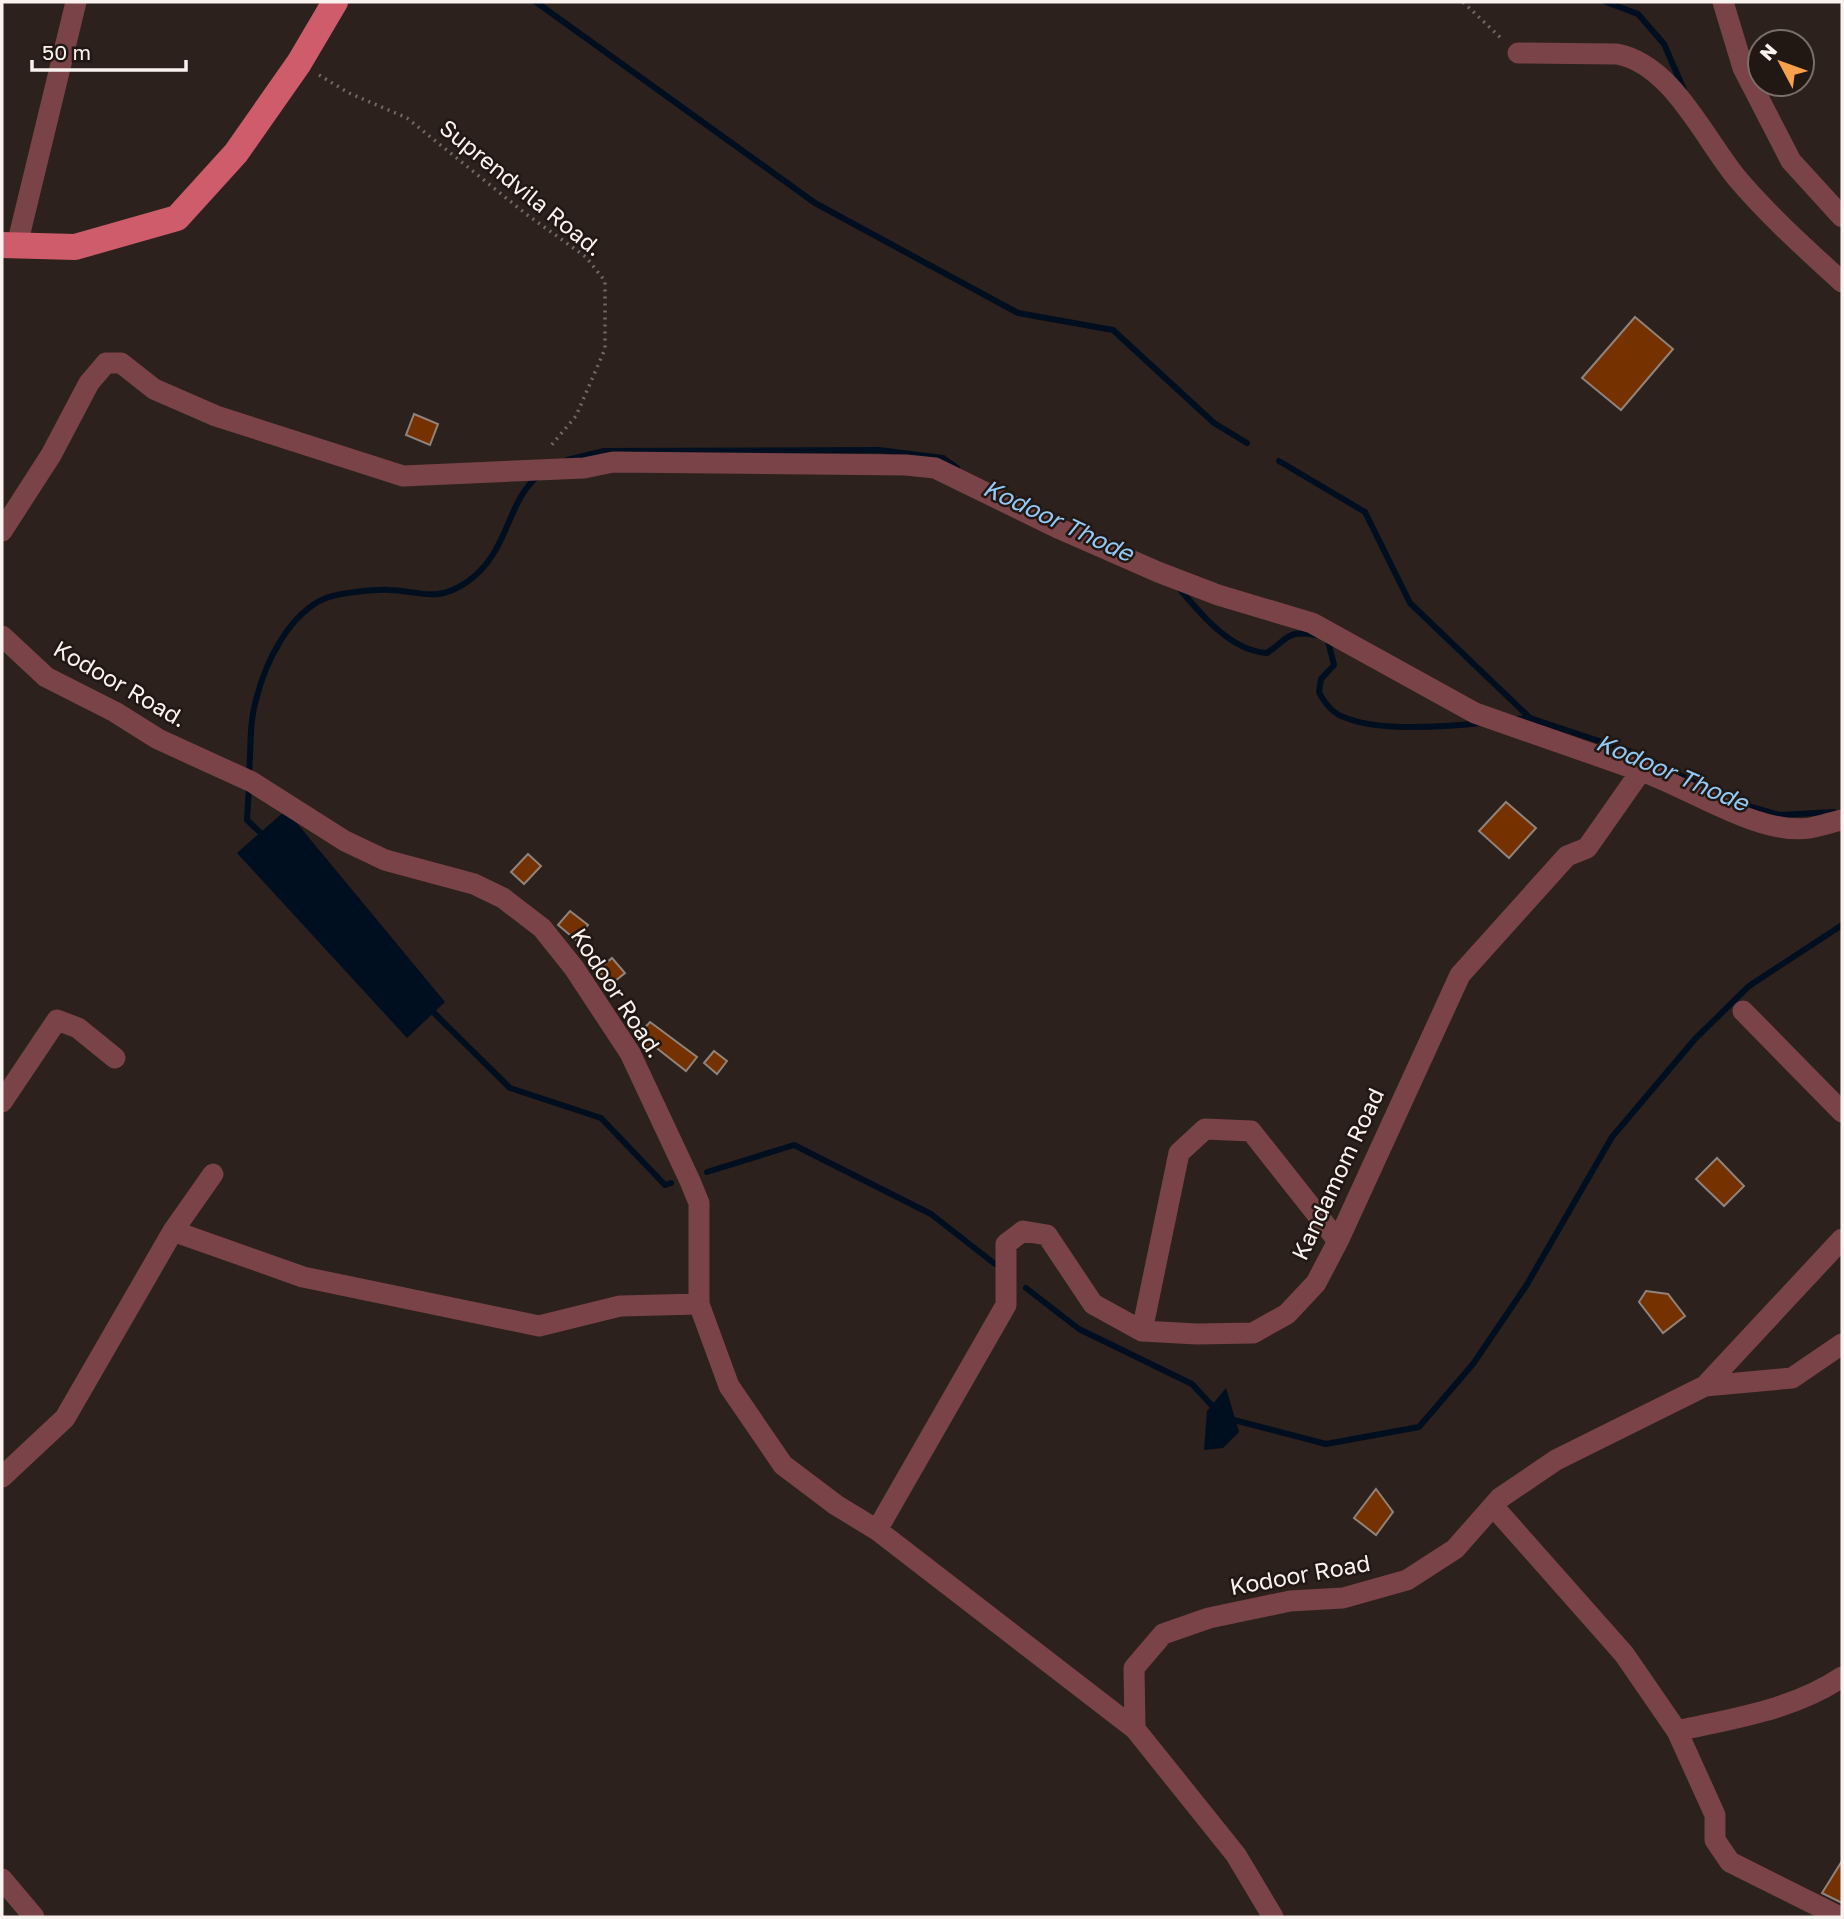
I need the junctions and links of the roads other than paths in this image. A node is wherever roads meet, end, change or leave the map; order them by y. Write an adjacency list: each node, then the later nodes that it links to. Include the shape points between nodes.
1 (76, 2): 6 (street)
2 (335, 2): 6 (main road, via 236,153 177,218 75,247)
3 (1723, 2): 5 (street, via 1743,68 1791,161)
4 (1518, 53): 7 (street, via 1617,54 1652,68 1673,88 1736,176)
5 (1842, 217)
6 (9, 245)
7 (1842, 282)
8 (2, 531): 10 (street, via 51,455 89,383 106,363 121,363 154,389 216,416 403,476 613,462 924,466 1158,572 1218,596 1312,623 1475,713)
9 (2, 636): 20 (street, Kodoor Road., via 46,677 158,739 249,780 365,852 474,884 503,898 542,928 630,1053 690,1181 699,1203)
10 (1641, 771): 11 (street, via 1770,825 1808,828); 19 (street, Kandamom Road, via 1587,848 1567,856 1460,975)
11 (1842, 820)
12 (1743, 1011): 15 (street)
13 (115, 1058): 14 (street, via 78,1028 57,1020)
14 (2, 1102)
15 (1842, 1112)
16 (214, 1174): 17 (street)
17 (173, 1231): 20 (street, via 303,1278 539,1326 620,1306); 24 (street, via 65,1418)
18 (1842, 1239): 23 (street)
19 (1338, 1241): 21 (street, Kandamom Road, via 1316,1283 1287,1314 1253,1332); 21 (street, via 1251,1131 1205,1129 1179,1153)
20 (699, 1304): 26 (street, Kodoor Road., via 729,1386 783,1465)
21 (1142, 1331): 26 (street, Kandamom Road, via 1093,1304 1047,1235 1023,1231 1006,1244 1006,1305)
22 (1842, 1344): 23 (street, Kodoor Road, via 1792,1378)
23 (1705, 1386): 25 (street, Kodoor Road, via 1556,1461)
24 (2, 1478)
25 (1493, 1506): 28 (street, Kodoor Road, via 1455,1549 1407,1580 1343,1598 1290,1601 1209,1618 1163,1634 1134,1668); 29 (street, via 1624,1654)
26 (877, 1530): 28 (street, Kodoor Road.)
27 (1842, 1677): 29 (street, via 1824,1690 1771,1710)
28 (1135, 1730): 32 (street, via 1236,1855)
29 (1677, 1731): 33 (street, via 1715,1815 1715,1840 1730,1861)
30 (2, 1879): 31 (street)
31 (34, 1917)
32 (1272, 1917)
33 (1840, 1917)

